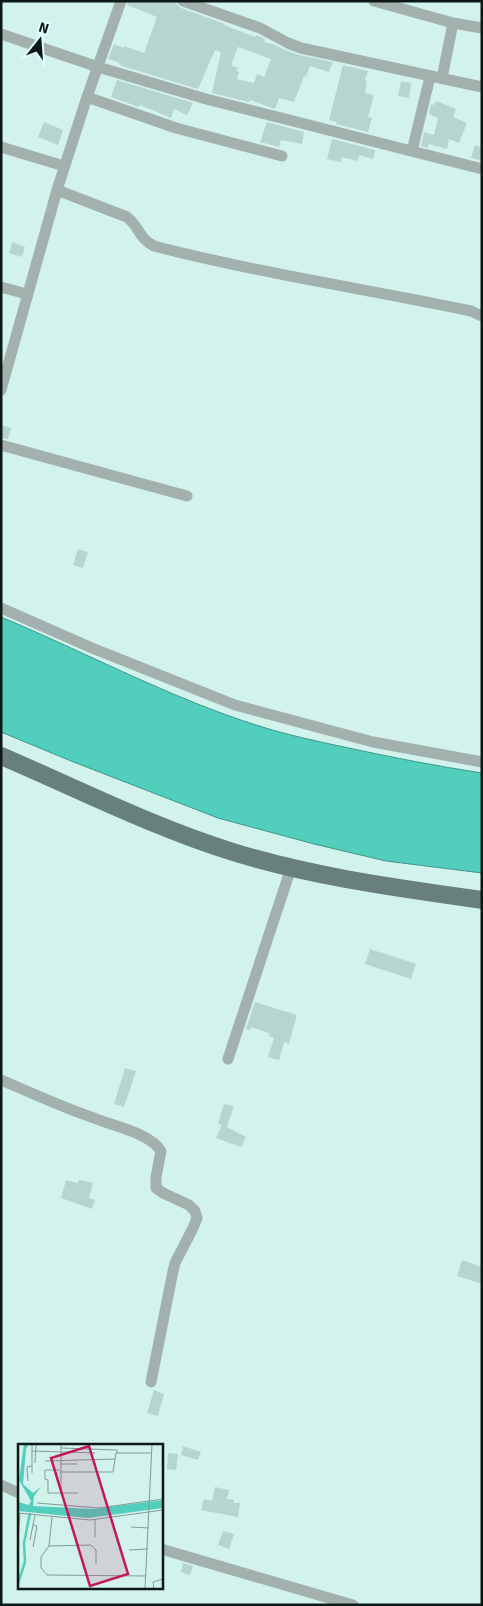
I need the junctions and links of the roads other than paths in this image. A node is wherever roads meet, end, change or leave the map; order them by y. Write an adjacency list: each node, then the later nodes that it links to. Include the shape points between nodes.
1 (121, 1): 7 (street)
2 (183, 1): 8 (street, via 260,28 301,48)
3 (374, 1): 4 (street)
4 (453, 23): 5 (street); 8 (street)
5 (482, 28)
6 (1, 34): 7 (street)
7 (98, 67): 10 (street); 12 (street, via 206,99)
8 (436, 77): 9 (street); 12 (street)
9 (482, 87)
10 (87, 97): 13 (street, via 176,128); 14 (street)
11 (1, 147): 14 (street)
12 (412, 151): 15 (street)
13 (282, 156)
14 (64, 166): 16 (street)
15 (482, 169)
16 (57, 190): 18 (street); 19 (street, via 127,217 146,242 154,246 232,265 471,311)
17 (1, 287): 18 (street)
18 (27, 294): 20 (street)
19 (482, 316)
20 (1, 390)
21 (1, 445): 22 (street)
22 (187, 496)
23 (1, 608): 25 (street, via 235,705 373,742)
24 (1, 756): 26 (main road, via 152,823 232,852)
25 (482, 762)
26 (291, 868): 27 (main road); 28 (street)
27 (482, 900)
28 (228, 1059)
29 (1, 1080): 30 (street, via 118,1126 157,1145 162,1152 156,1188 189,1205 194,1211 193,1228 175,1263)
30 (151, 1382)
31 (1, 1486): 32 (street)
32 (18, 1493)
33 (162, 1549): 34 (street)
34 (353, 1605)

